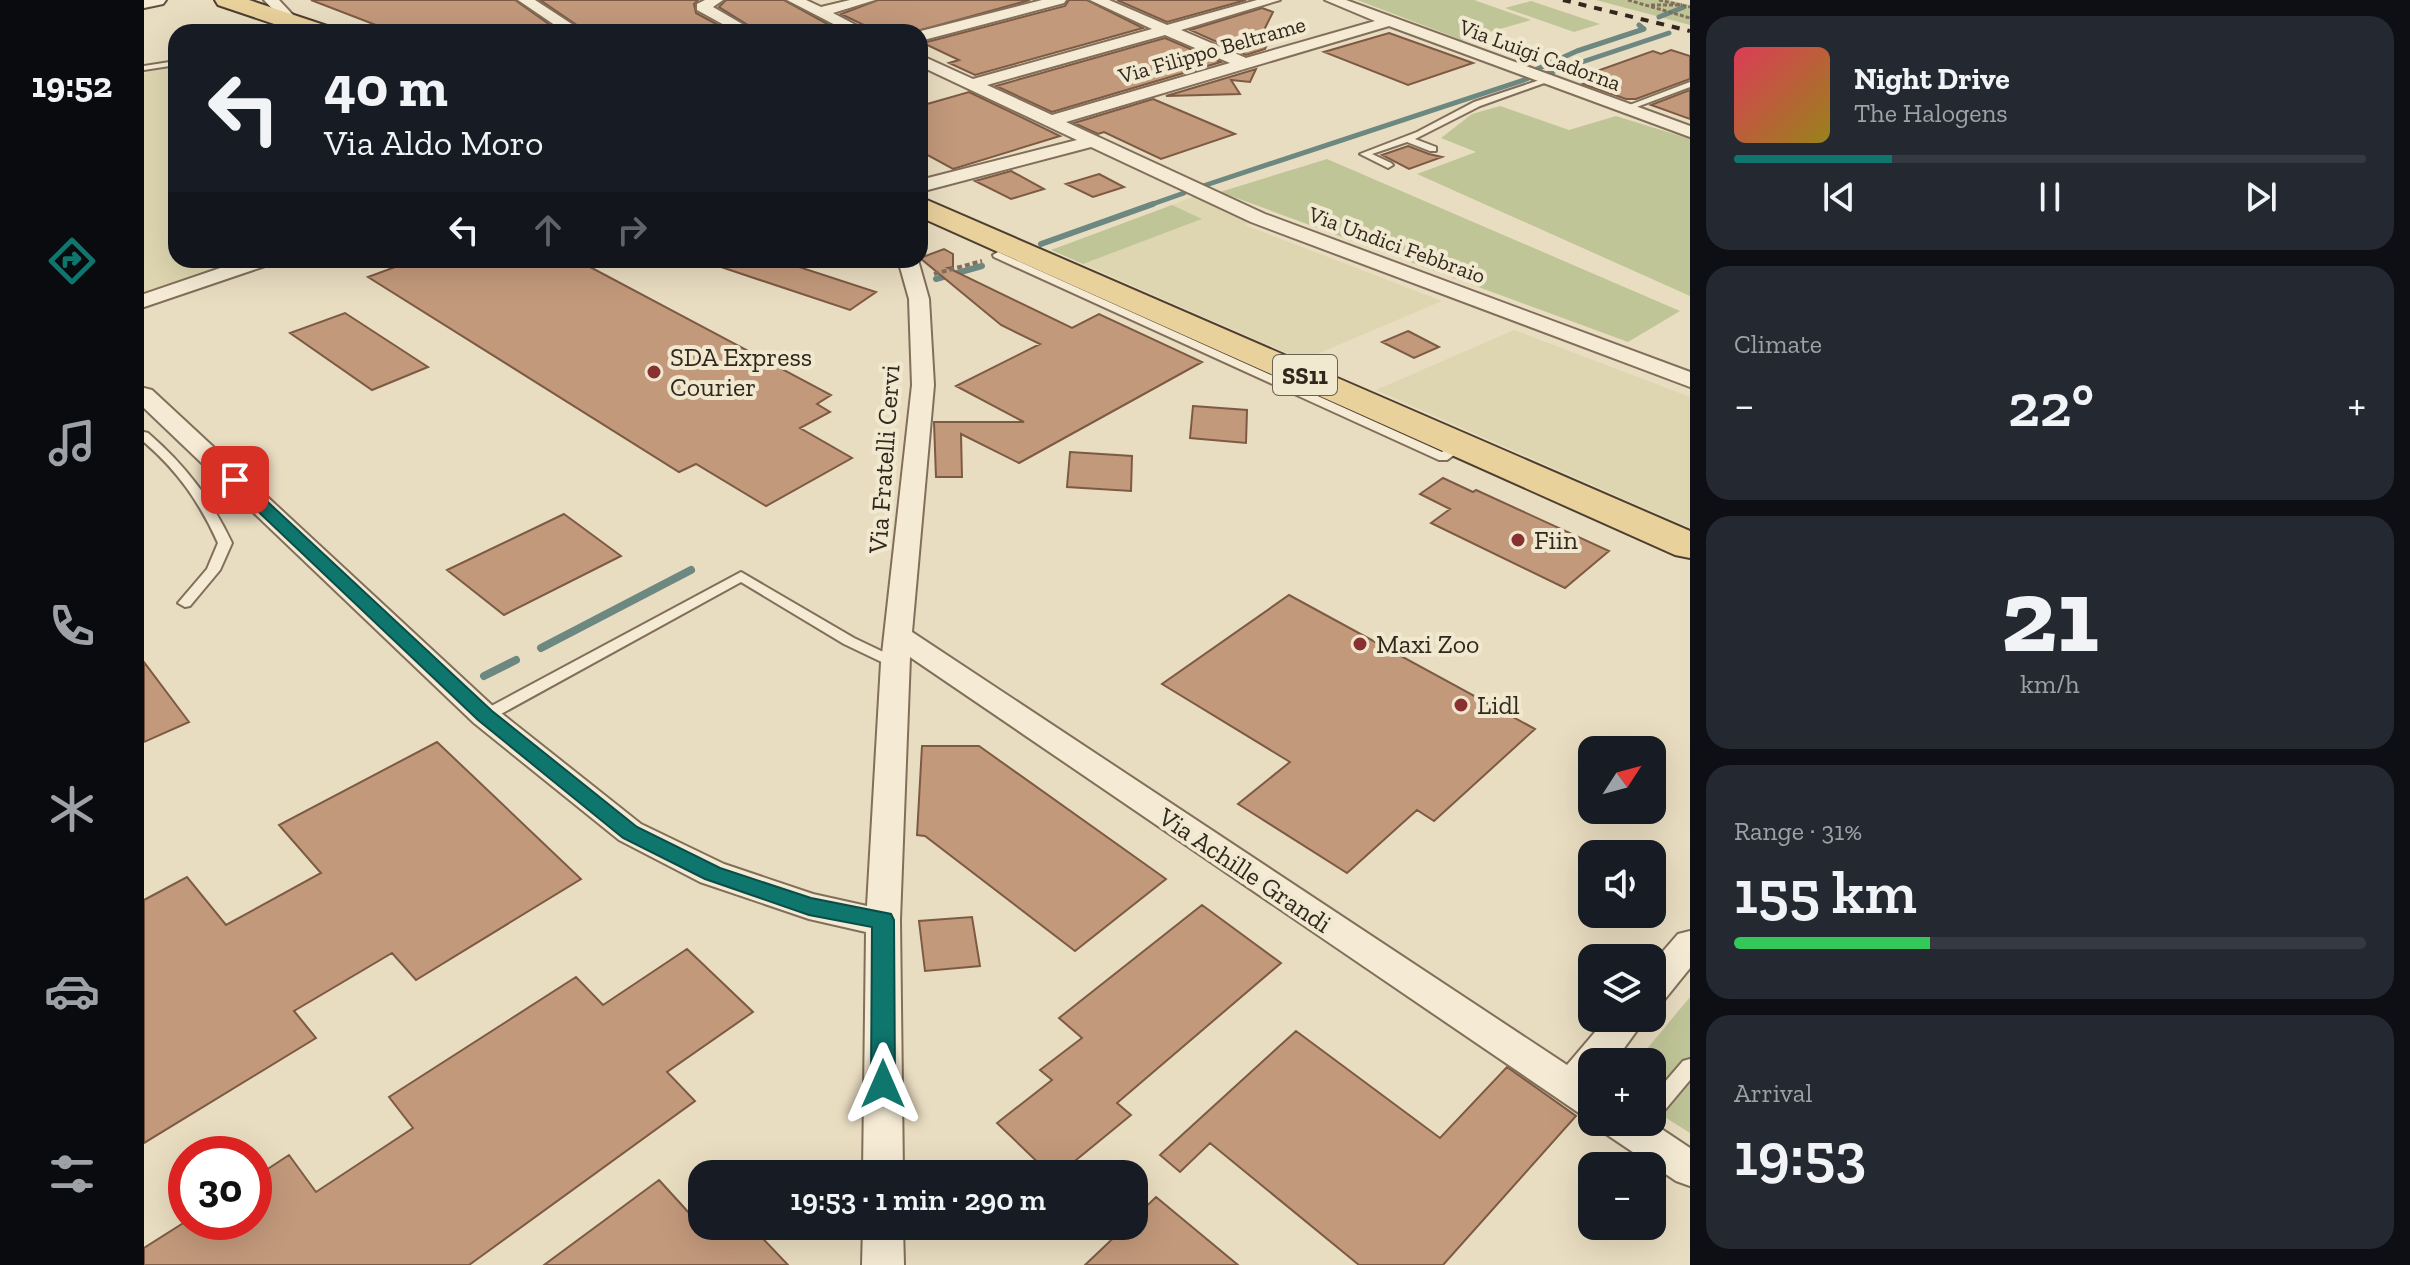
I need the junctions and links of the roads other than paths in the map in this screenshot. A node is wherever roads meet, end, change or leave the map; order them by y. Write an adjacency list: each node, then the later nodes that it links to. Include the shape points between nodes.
1 (156, 0): 12 (street)
2 (226, 0): 16 (main road)
3 (258, 0): 13 (main road)
4 (525, 0): 18 (street)
5 (716, 0): 19 (street, via 702,7)
6 (794, 0): 14 (street)
7 (868, 0): 14 (street)
8 (1059, 0): 22 (street)
9 (1097, 0): 21 (street)
10 (1273, 0): 21 (street)
11 (1332, 0): 15 (street, Via Luigi Cadorna)
12 (144, 2)
13 (279, 8): 17 (main road)
14 (819, 12): 20 (street)
15 (1387, 22): 25 (street, Via Filippo Beltrame); 27 (street, Via Luigi Cadorna)
16 (294, 24)
17 (320, 24)
18 (563, 24)
19 (733, 24)
20 (844, 24)
21 (1166, 30): 25 (street); 28 (street)
22 (928, 34)
23 (168, 64): 26 (lane)
24 (928, 64): 28 (street, Via Undici Febbraio)
25 (1246, 64): 31 (street, Via Filippo Beltrame)
26 (144, 68)
27 (1546, 81): 30 (street, Via Luigi Cadorna); 33 (lane, via 1477,104)
28 (972, 84): 31 (street, Via Undici Febbraio)
29 (1690, 84): 30 (lane)
30 (1623, 109): 32 (street, Via Luigi Cadorna)
31 (1050, 121): 34 (street, Via Undici Febbraio)
32 (1690, 132)
33 (1408, 139): 35 (lane); 36 (lane, via 1364,154)
34 (1093, 141): 37 (street); 43 (street, Via Undici Febbraio, via 1280,227)
35 (1433, 149)
36 (1388, 165)
37 (928, 184)
38 (928, 210): 46 (main road, SS11)
39 (998, 255): 46 (lane)
40 (241, 268): 42 (street)
41 (911, 268): 49 (street, Via Fratelli Cervi, via 923,385)
42 (144, 301)
43 (1690, 380)
44 (144, 395): 50 (street)
45 (144, 436): 48 (lane, via 177,463 225,543 213,570)
46 (1453, 451): 47 (main road, SS11)
47 (1690, 546)
48 (185, 603)
49 (897, 650): 50 (lane, via 849,641 741,576); 51 (street, Via Fratelli Cervi); 56 (street, Via Achille Grandi)
50 (485, 716): 51 (street, via 590,803 672,855 809,906)
51 (883, 920): 58 (street, Via Fratelli Cervi)
52 (1690, 944): 53 (street)
53 (1666, 972)
54 (1690, 1067): 55 (lane)
55 (1666, 1092)
56 (1578, 1093)
57 (1653, 1136): 59 (street)
58 (883, 1160)
59 (1690, 1169)
60 (883, 1240): 61 (street)
61 (883, 1265)

